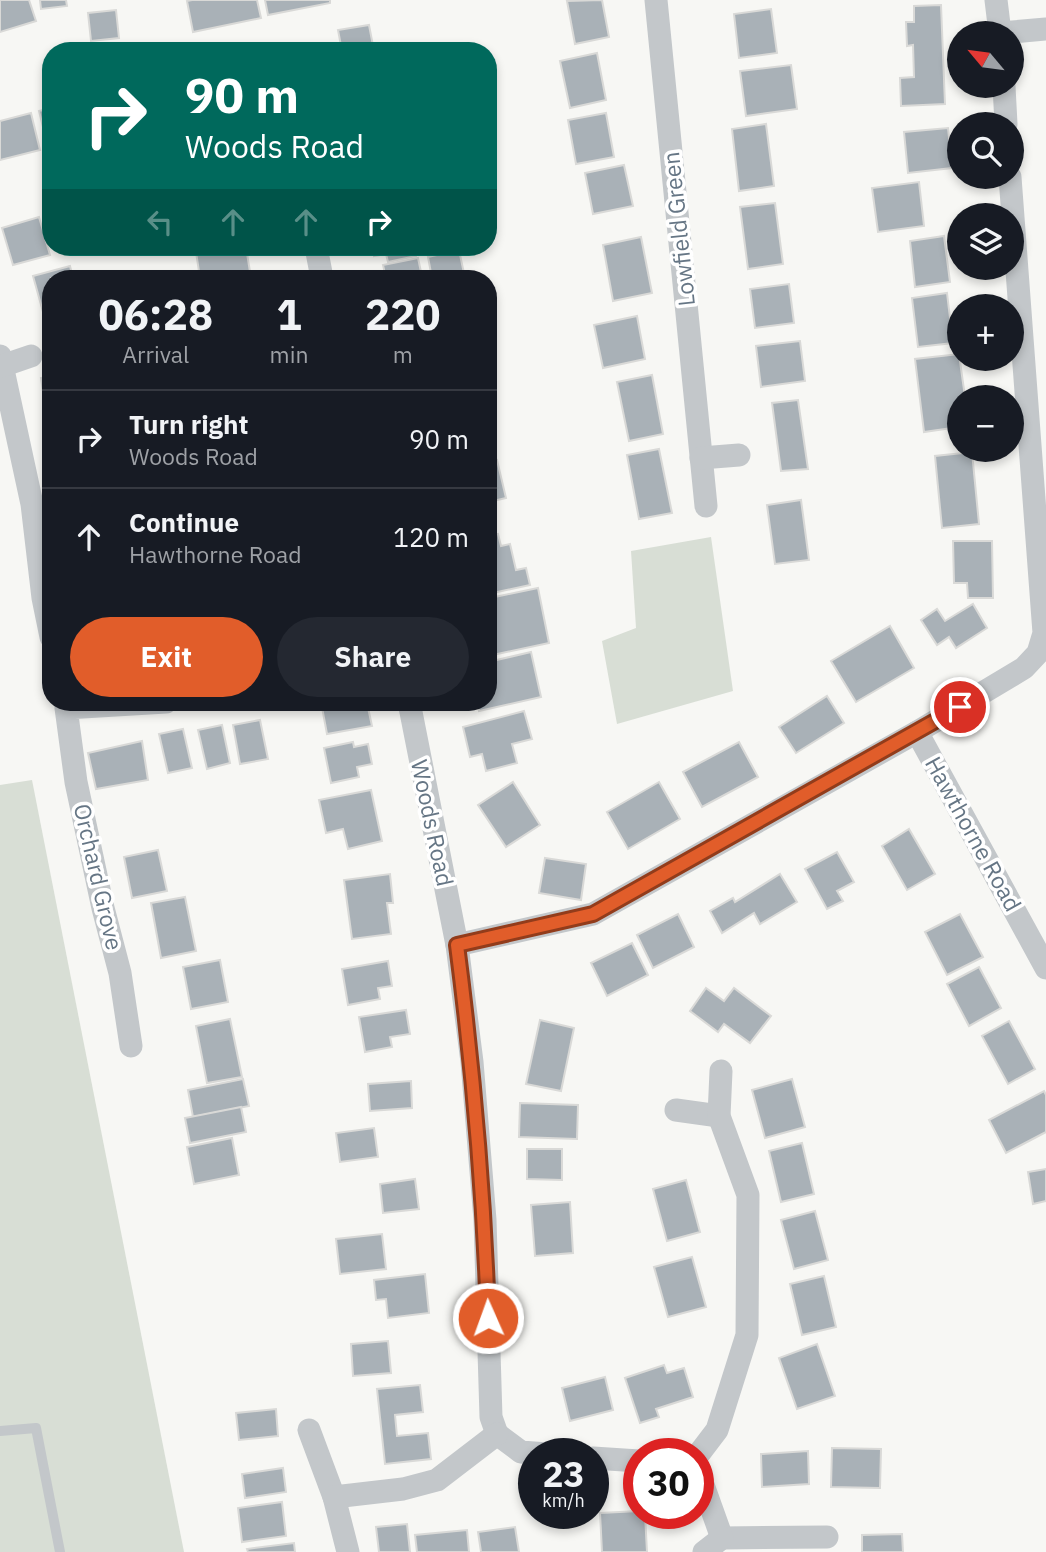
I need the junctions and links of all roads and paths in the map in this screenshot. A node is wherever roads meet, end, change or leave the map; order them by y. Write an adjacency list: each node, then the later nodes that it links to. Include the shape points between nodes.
1 (656, 0): 10 (street, Lowfield Green)
2 (996, 0): 3 (street)
3 (999, 21)
4 (1046, 29): 5 (street)
5 (1024, 31)
6 (1011, 189): 15 (street, Hawthorne Road, via 1044,634 1038,653 1024,668)
7 (31, 356): 8 (street)
8 (1, 361): 12 (street, via 32,504)
9 (739, 455): 10 (street)
10 (701, 458): 11 (street, Lowfield Green)
11 (706, 506)
12 (42, 589)
13 (66, 711): 18 (street, Orchard Grove, via 76,782 120,973)
14 (411, 711): 16 (street, Woods Road)
15 (917, 732): 16 (street, via 593,914); 17 (street, Hawthorne Road)
16 (457, 945): 24 (street, Woods Road, via 485,1220 491,1417)
17 (1046, 968)
18 (131, 1046)
19 (721, 1071): 21 (street)
20 (676, 1110): 21 (street)
21 (719, 1116): 25 (street, via 748,1195 747,1335)
22 (309, 1430): 27 (street)
23 (0, 1431): 30 (lane, via 36,1428)
24 (497, 1434): 26 (street); 27 (street, via 437,1480)
25 (711, 1438)
26 (518, 1450)
27 (334, 1497): 31 (street)
28 (827, 1537): 29 (street)
29 (713, 1545)
30 (60, 1552)
31 (348, 1552)

